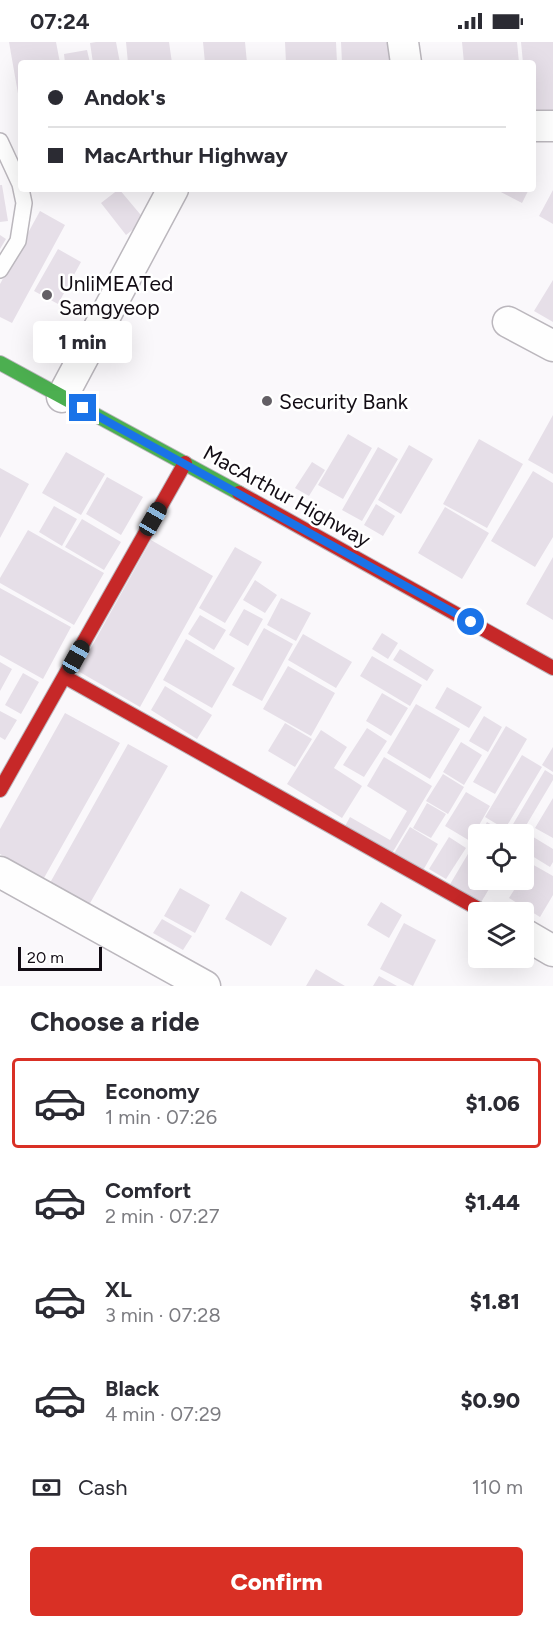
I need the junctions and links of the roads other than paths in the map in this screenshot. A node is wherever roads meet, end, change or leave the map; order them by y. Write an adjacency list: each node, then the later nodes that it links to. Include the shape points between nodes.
1 (403, 42): 2 (street)
2 (406, 60)
3 (536, 126): 4 (street)
4 (553, 126)
5 (0, 141): 6 (lane)
6 (18, 180)
7 (22, 192): 9 (lane, via 24,204 18,241)
8 (171, 192): 13 (street)
9 (0, 270)
10 (508, 322): 11 (street)
11 (553, 346)
12 (0, 363): 13 (main road, MacArthur Highway)
13 (62, 397): 14 (main road, MacArthur Highway)
14 (185, 463): 15 (main road, MacArthur Highway); 16 (main road)
15 (553, 668)
16 (65, 677): 17 (main road); 19 (main road)
17 (0, 790)
18 (0, 872): 22 (street)
19 (468, 903)
20 (534, 940): 21 (street)
21 (553, 951)
22 (205, 986)

